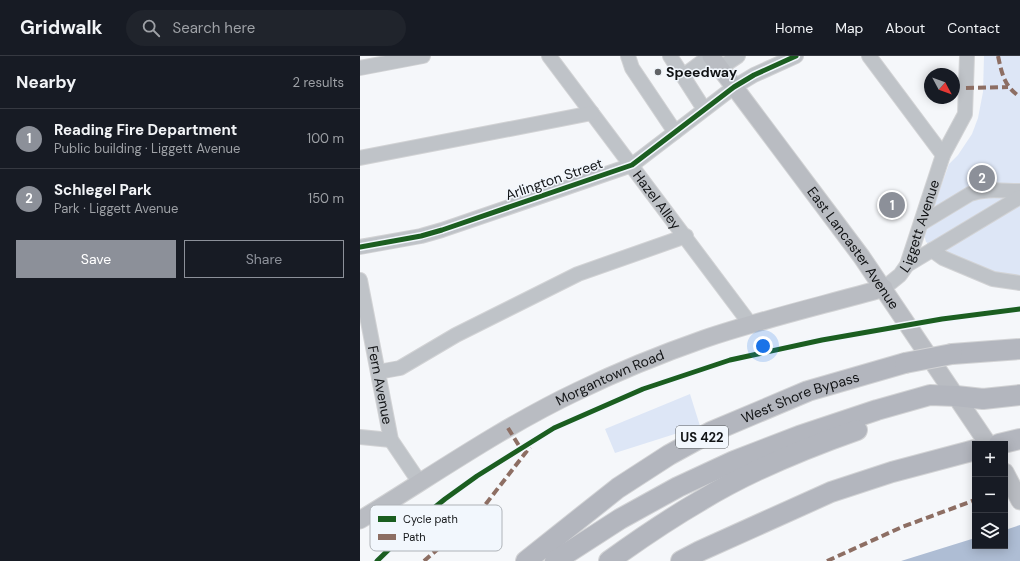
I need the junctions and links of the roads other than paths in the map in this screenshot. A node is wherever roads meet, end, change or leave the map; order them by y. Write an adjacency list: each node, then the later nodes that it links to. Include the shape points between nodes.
1 (423, 56): 10 (street)
2 (549, 56): 14 (street, Hazel Alley)
3 (628, 56): 15 (street, via 632,68)
4 (670, 56): 11 (street)
5 (738, 56): 9 (street)
6 (796, 56): 12 (street, Arlington Street)
7 (869, 56): 16 (street)
8 (967, 56): 16 (street, Liggett Avenue, via 965,114)
9 (713, 60): 11 (street); 12 (main road, East Lancaster Avenue)
10 (360, 68)
11 (683, 76): 13 (street)
12 (734, 87): 13 (street, Arlington Street); 30 (main road, East Lancaster Avenue)
13 (704, 109): 15 (street, Arlington Street)
14 (592, 113): 17 (street); 18 (street, Hazel Alley)
15 (675, 132): 18 (street, Arlington Street)
16 (943, 155): 23 (street, Liggett Avenue)
17 (360, 158)
18 (632, 165): 24 (street, Hazel Alley); 25 (street, Arlington Street, via 442,230)
19 (984, 190): 20 (street); 22 (street); 23 (street, via 970,194)
20 (1020, 192)
21 (1020, 197): 22 (street)
22 (994, 213): 26 (street)
23 (922, 223): 27 (street, Liggett Avenue)
24 (686, 236): 31 (street, Hazel Alley); 34 (street, via 578,274 456,335 400,368)
25 (360, 247)
26 (932, 250): 27 (street); 29 (street, via 942,258 993,278)
27 (907, 265): 30 (street, Liggett Avenue, via 900,275)
28 (360, 280): 32 (street, Fern Avenue)
29 (1020, 283)
30 (884, 288): 31 (main road, Morgantown Road); 37 (main road, East Lancaster Avenue)
31 (751, 325): 45 (main road, Morgantown Road, via 640,363 578,391 508,428)
32 (365, 330): 34 (street, Fern Avenue)
33 (1020, 349): 50 (highway, West Shore Bypass / US 422, bridge, via 952,354 905,363 808,391 764,408 669,455 618,488)
34 (378, 372): 40 (street, Fern Avenue)
35 (1020, 381): 37 (highway, via 974,387)
36 (1020, 395): 37 (highway, via 983,399)
37 (956, 396): 41 (main road, East Lancaster Avenue); 51 (highway, via 930,395 903,402 734,460 650,502); 52 (highway, via 939,406 906,414 841,436 752,473 700,500)
38 (360, 437): 40 (street)
39 (1020, 439): 42 (highway)
40 (391, 440): 45 (street, Fern Avenue)
41 (986, 441)
42 (1008, 442)
43 (972, 451): 53 (highway, via 892,472 831,492)
44 (1008, 477): 46 (main road)
45 (420, 483): 47 (main road, Morgantown Road)
46 (1020, 501)
47 (384, 505)
48 (370, 514): 49 (main road, Morgantown Road)
49 (360, 520)
50 (526, 561)
51 (555, 561)
52 (609, 561)
53 (681, 561)

